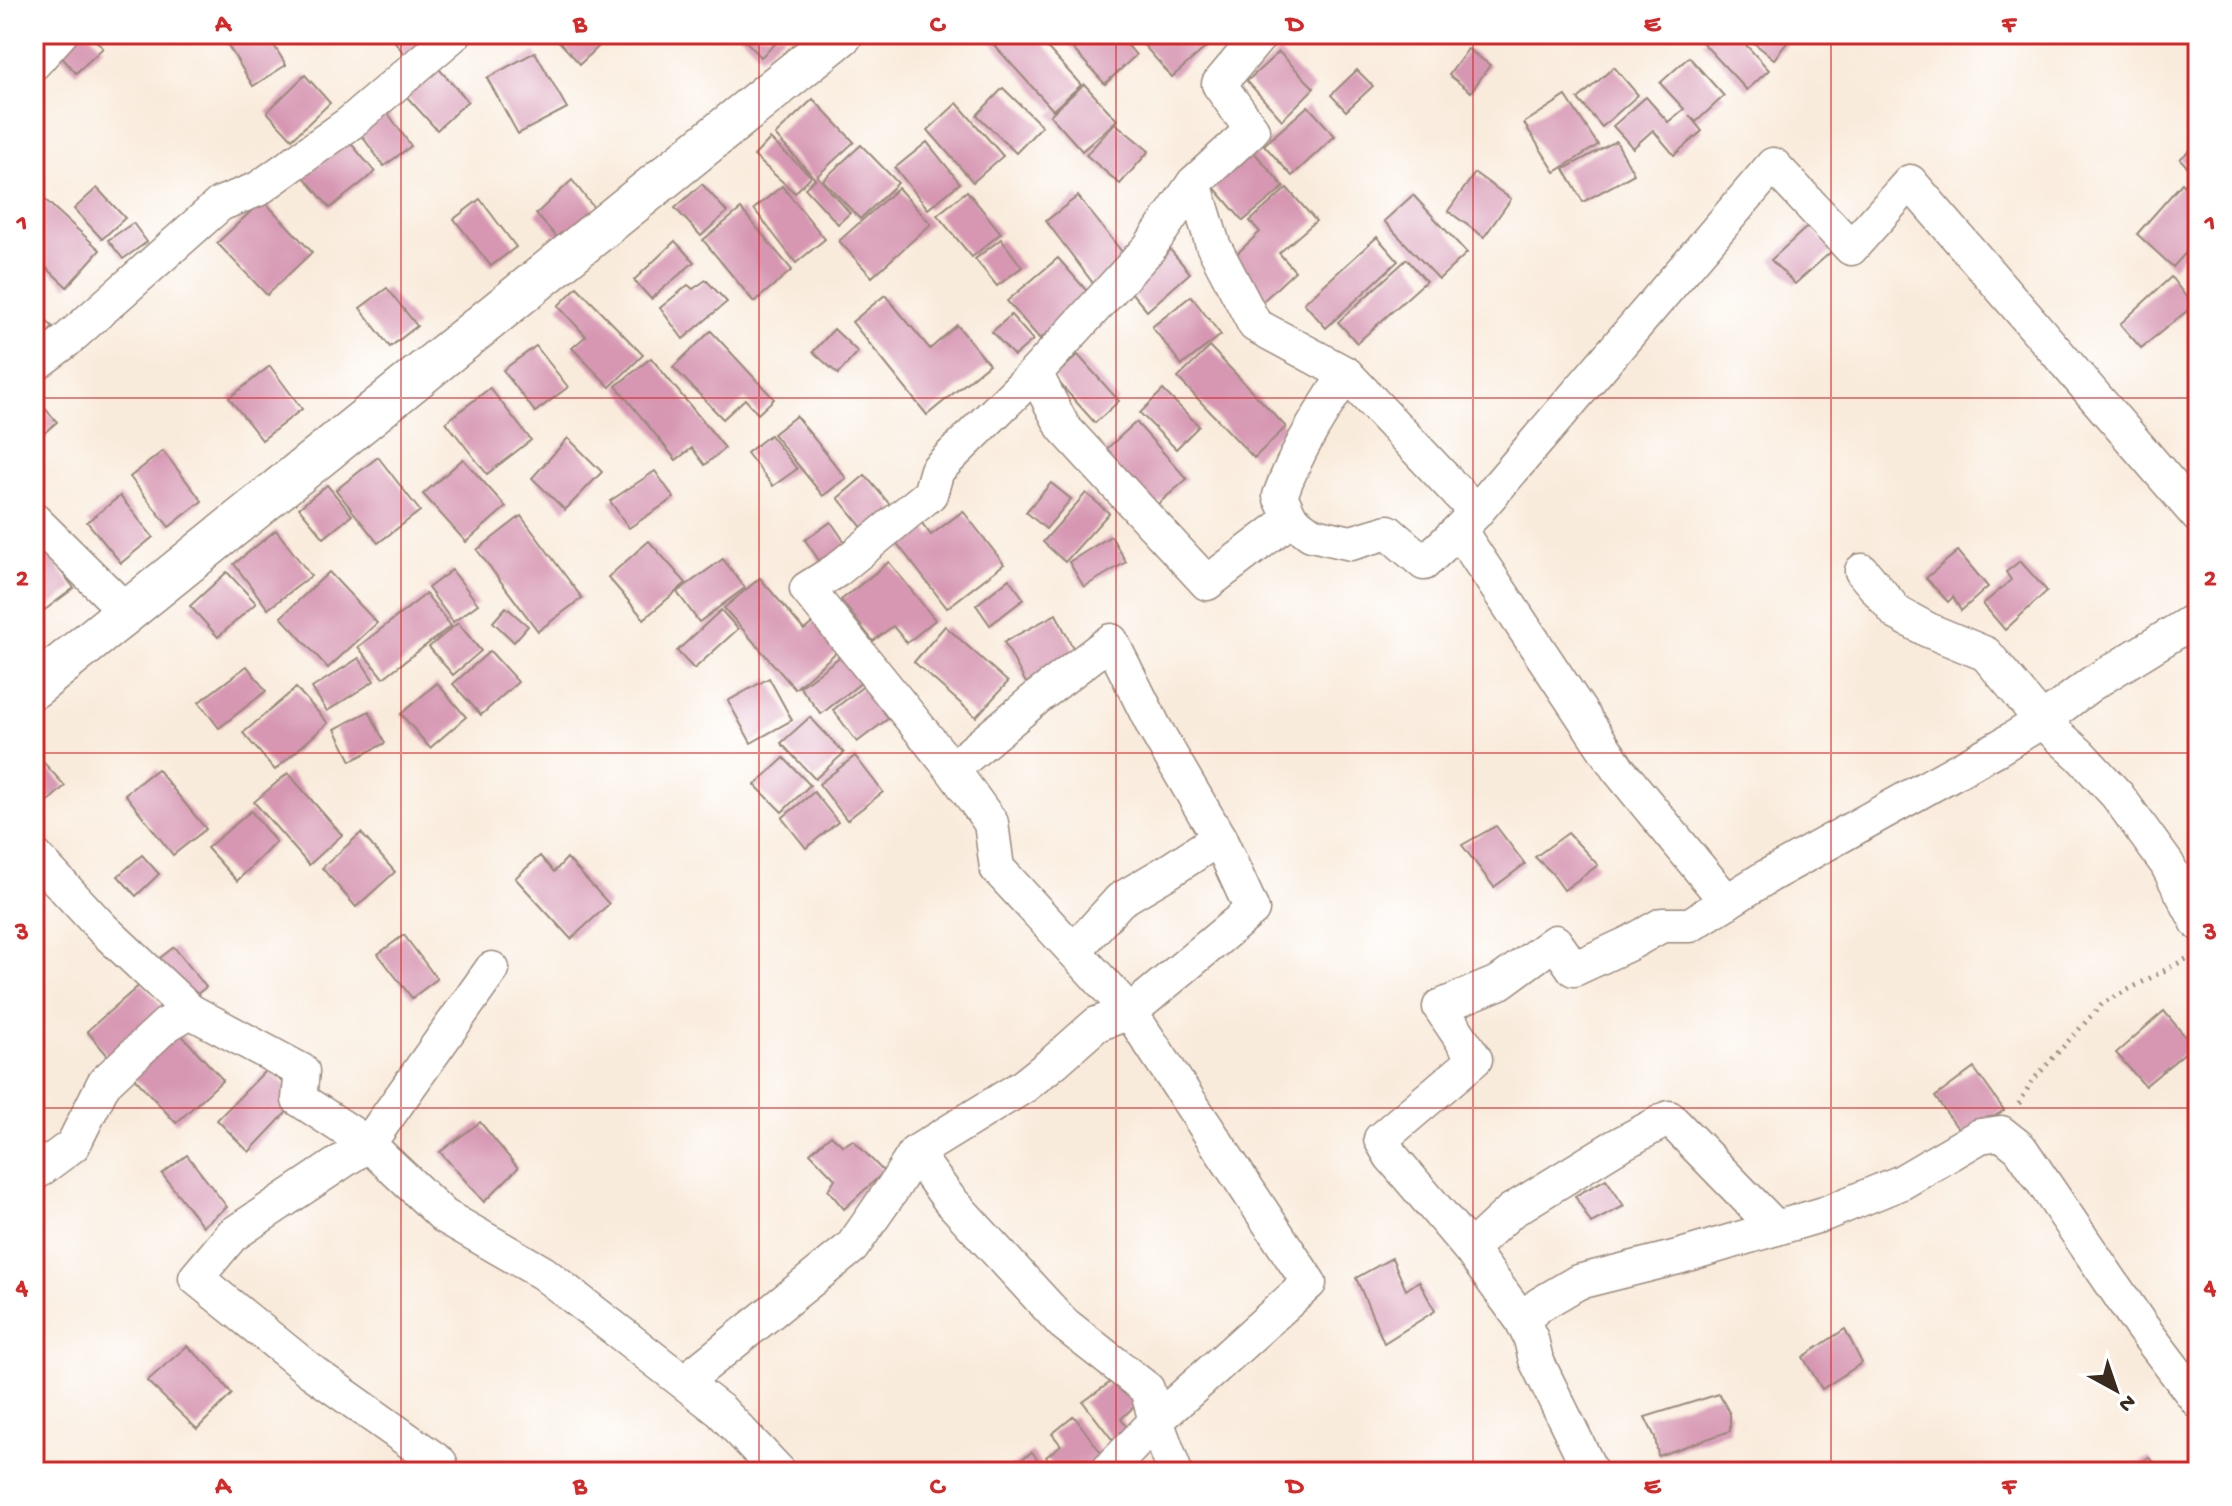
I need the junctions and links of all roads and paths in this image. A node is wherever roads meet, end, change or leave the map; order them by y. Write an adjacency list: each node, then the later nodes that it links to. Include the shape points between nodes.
1 (60, 34): 5 (street)
2 (454, 34): 7 (street, via 350,123 258,189 220,204)
3 (842, 34): 15 (street)
4 (1261, 34): 6 (street, via 1219,84 1252,130)
5 (34, 63)
6 (1194, 183): 8 (street, via 1149,248); 9 (street, via 1213,245 1255,325)
7 (34, 365)
8 (1035, 373): 11 (street, via 1063,427 1207,583); 19 (street, via 937,470 930,494 807,589)
9 (1346, 374): 11 (street, via 1292,463 1280,496); 13 (street)
10 (2198, 516): 13 (street, via 1910,182 1851,248 1773,165)
11 (1291, 519): 13 (street, via 1311,534 1351,543 1388,532 1424,563)
12 (34, 520): 15 (street)
13 (1468, 521): 22 (street, via 1618,769)
14 (1862, 571): 18 (street, via 1897,613 1986,654)
15 (126, 611): 17 (street)
16 (2198, 618): 18 (street)
17 (34, 687)
18 (2042, 721): 22 (street); 23 (street, via 2117,795 2167,864)
19 (952, 769): 20 (street, via 1111,641); 24 (street, via 991,823 997,868)
20 (1219, 838): 24 (street, via 1120,900); 28 (street, via 1252,910)
21 (34, 855): 27 (street)
22 (1727, 902): 34 (street, via 1690,925 1662,925 1574,969 1555,942 1500,982 1440,1007 1475,1059 1381,1139)
23 (2198, 923)
24 (1074, 951): 28 (street)
25 (2198, 953): 29 (path, via 2103,1003 2032,1081)
26 (492, 969): 30 (street)
27 (190, 1011): 30 (street, via 302,1071 299,1099); 32 (street, via 166,1025 104,1083 73,1145)
28 (1130, 1012): 31 (street, via 1097,1024 1024,1086); 38 (street, via 1309,1283)
29 (2001, 1133): 33 (street, via 1980,1136 1902,1182); 37 (street, via 2020,1148)
30 (368, 1144): 36 (street, via 444,1216 543,1273); 39 (street, via 232,1235 196,1278 312,1372 440,1463)
31 (915, 1153): 36 (street, via 852,1247); 38 (street, via 949,1199 1063,1323 1147,1389)
32 (34, 1174)
33 (1776, 1228): 34 (street, via 1669,1118 1511,1211); 35 (street, via 1578,1282)
34 (1470, 1249): 35 (street)
35 (1522, 1320): 43 (street)
36 (684, 1382): 40 (street, via 721,1411)
37 (2198, 1401)
38 (1156, 1421): 41 (street); 42 (street)
39 (432, 1472)
40 (779, 1472)
41 (1107, 1472)
42 (1175, 1472)
43 (1591, 1472)

